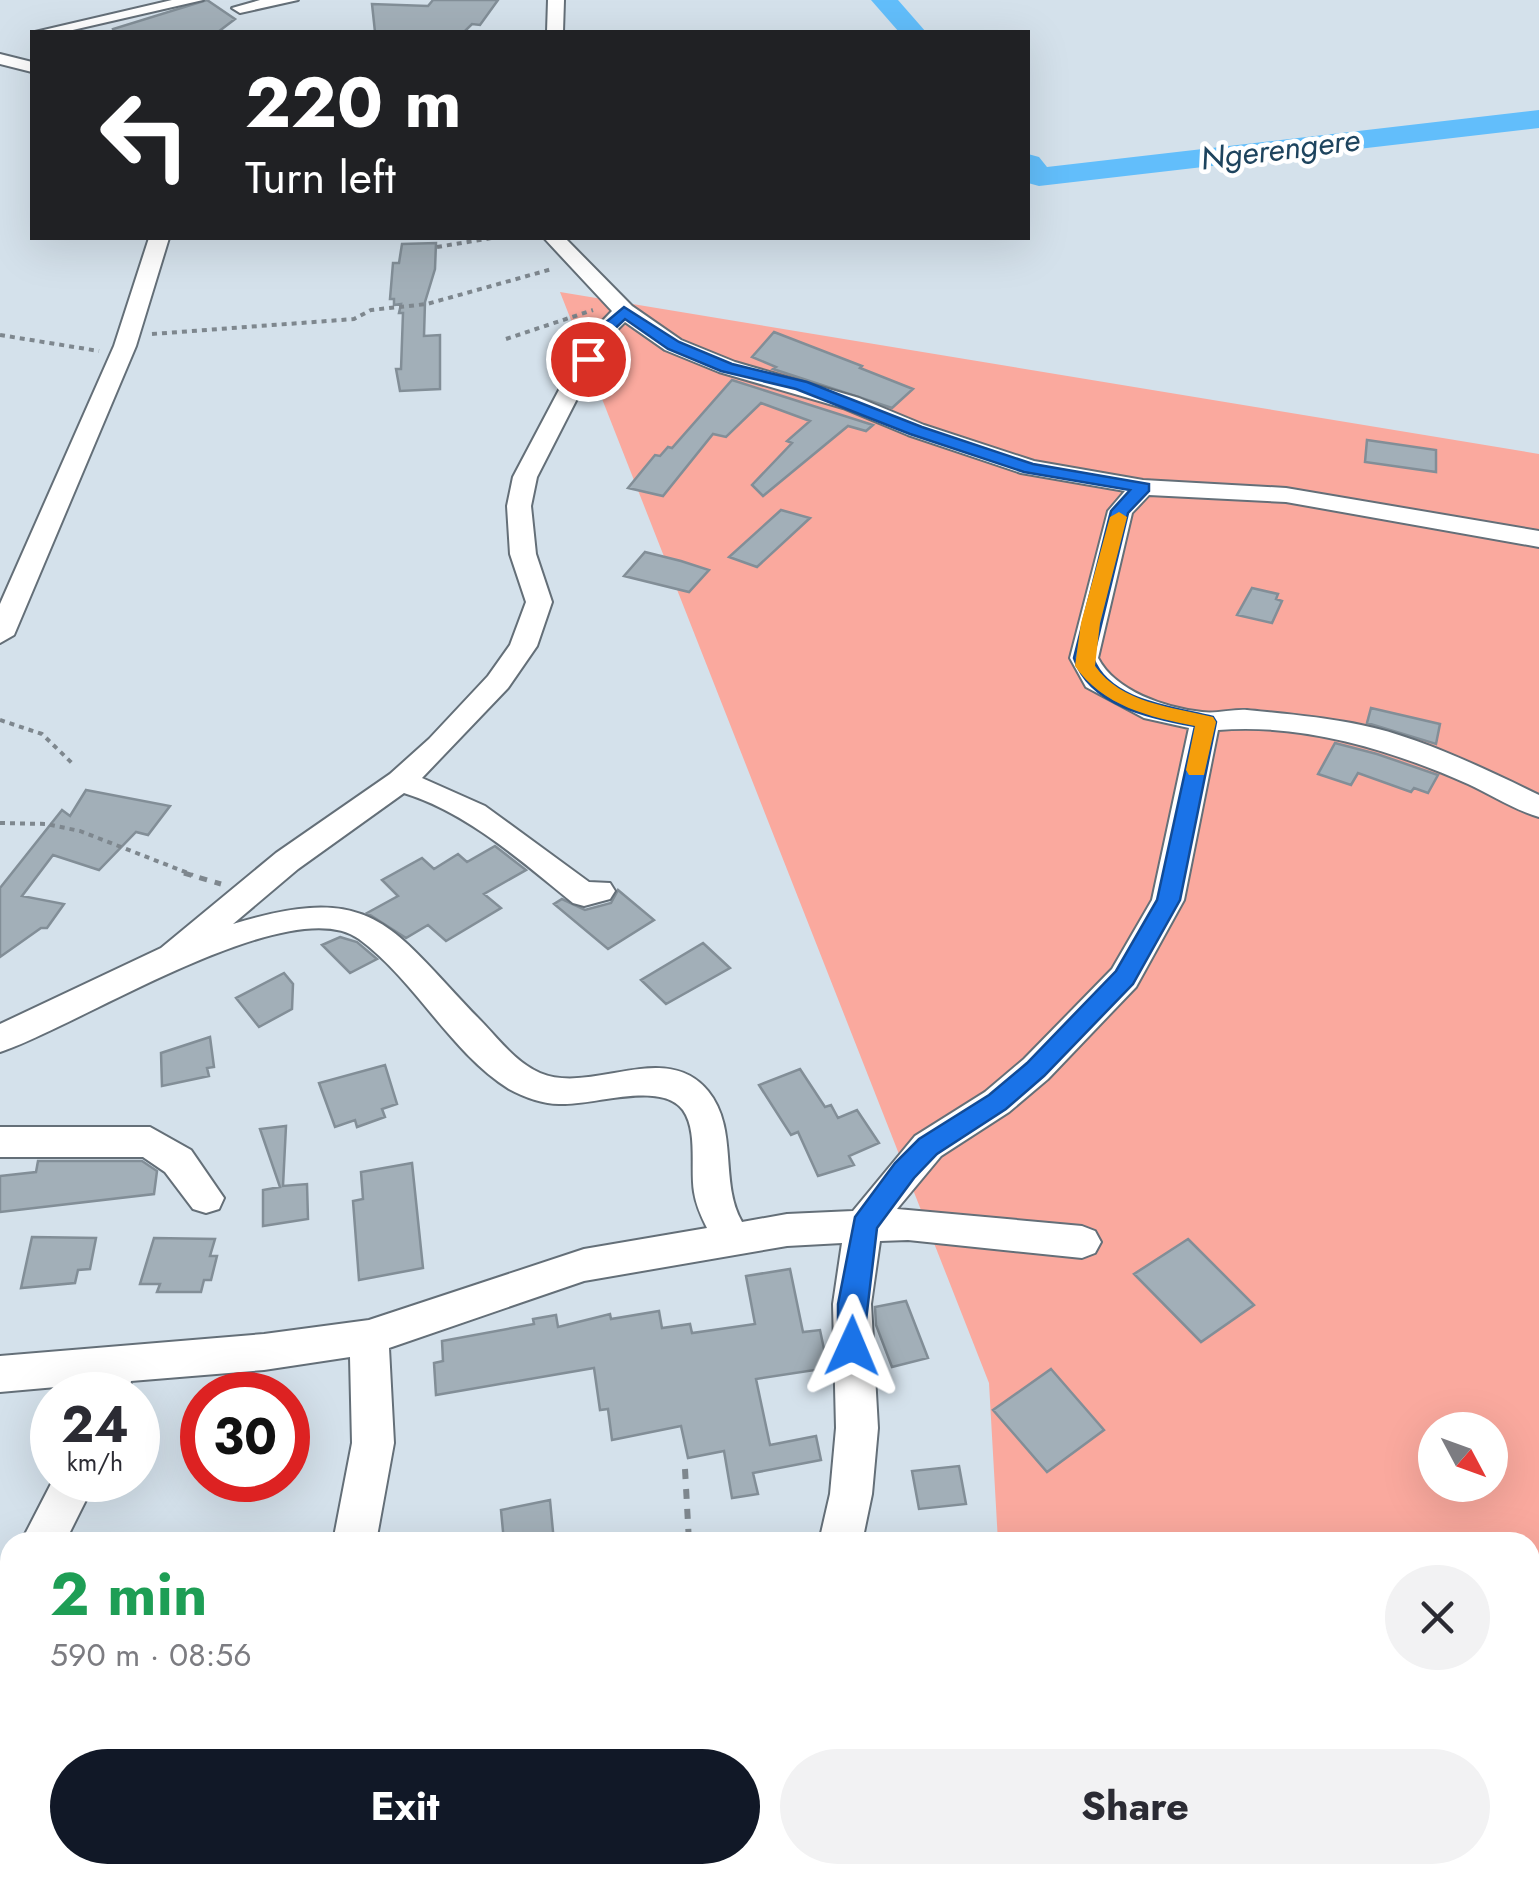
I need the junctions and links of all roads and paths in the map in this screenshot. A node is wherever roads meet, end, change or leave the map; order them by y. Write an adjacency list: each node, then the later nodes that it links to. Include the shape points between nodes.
1 (193, 0): 5 (street)
2 (290, 0): 4 (street)
3 (556, 0): 6 (street)
4 (241, 9)
5 (52, 30)
6 (556, 30)
7 (0, 59): 8 (street)
8 (30, 67)
9 (158, 240): 17 (street)
10 (480, 240): 12 (path)
11 (556, 240): 13 (street)
12 (437, 247)
13 (574, 262): 14 (street); 17 (path, via 354,319 168,330)
14 (619, 307): 16 (path); 18 (street, via 673,346 726,367 801,386 1030,468); 24 (street, via 525,477 519,506 523,554 539,602 523,646 451,734)
15 (0, 335): 17 (path, via 90,350)
16 (506, 340)
17 (125, 346): 20 (street)
18 (1143, 487): 19 (street, via 1286,494); 22 (street, via 1120,511 1085,666 1096,681 1154,712)
19 (1538, 539)
20 (0, 634)
21 (0, 720): 23 (path, via 28,724)
22 (1206, 722): 25 (street, via 1242,719 1361,734); 33 (street, via 1168,900 1124,978 1036,1070 928,1146)
23 (74, 765)
24 (400, 781): 27 (street, via 472,814 584,896); 28 (street)
25 (1539, 806)
26 (0, 823): 28 (path, via 84,830)
27 (599, 891)
28 (247, 894): 29 (street)
29 (173, 957): 30 (street); 34 (street, via 286,922 358,922 492,1056 530,1084 576,1092 648,1080 686,1092 704,1118 715,1205)
30 (0, 1039)
31 (0, 1142): 32 (street, via 150,1142 178,1161)
32 (206, 1198)
33 (864, 1225): 34 (street); 35 (street); 45 (street, via 852,1304 857,1428)
34 (732, 1238): 36 (street, via 584,1265)
35 (1082, 1242)
36 (369, 1337): 37 (street); 43 (street, via 373,1443)
37 (155, 1372)
38 (0, 1374): 39 (street)
39 (30, 1376)
40 (685, 1469): 44 (path)
41 (64, 1502): 42 (street)
42 (47, 1532)
43 (358, 1532)
44 (688, 1532)
45 (844, 1532)

